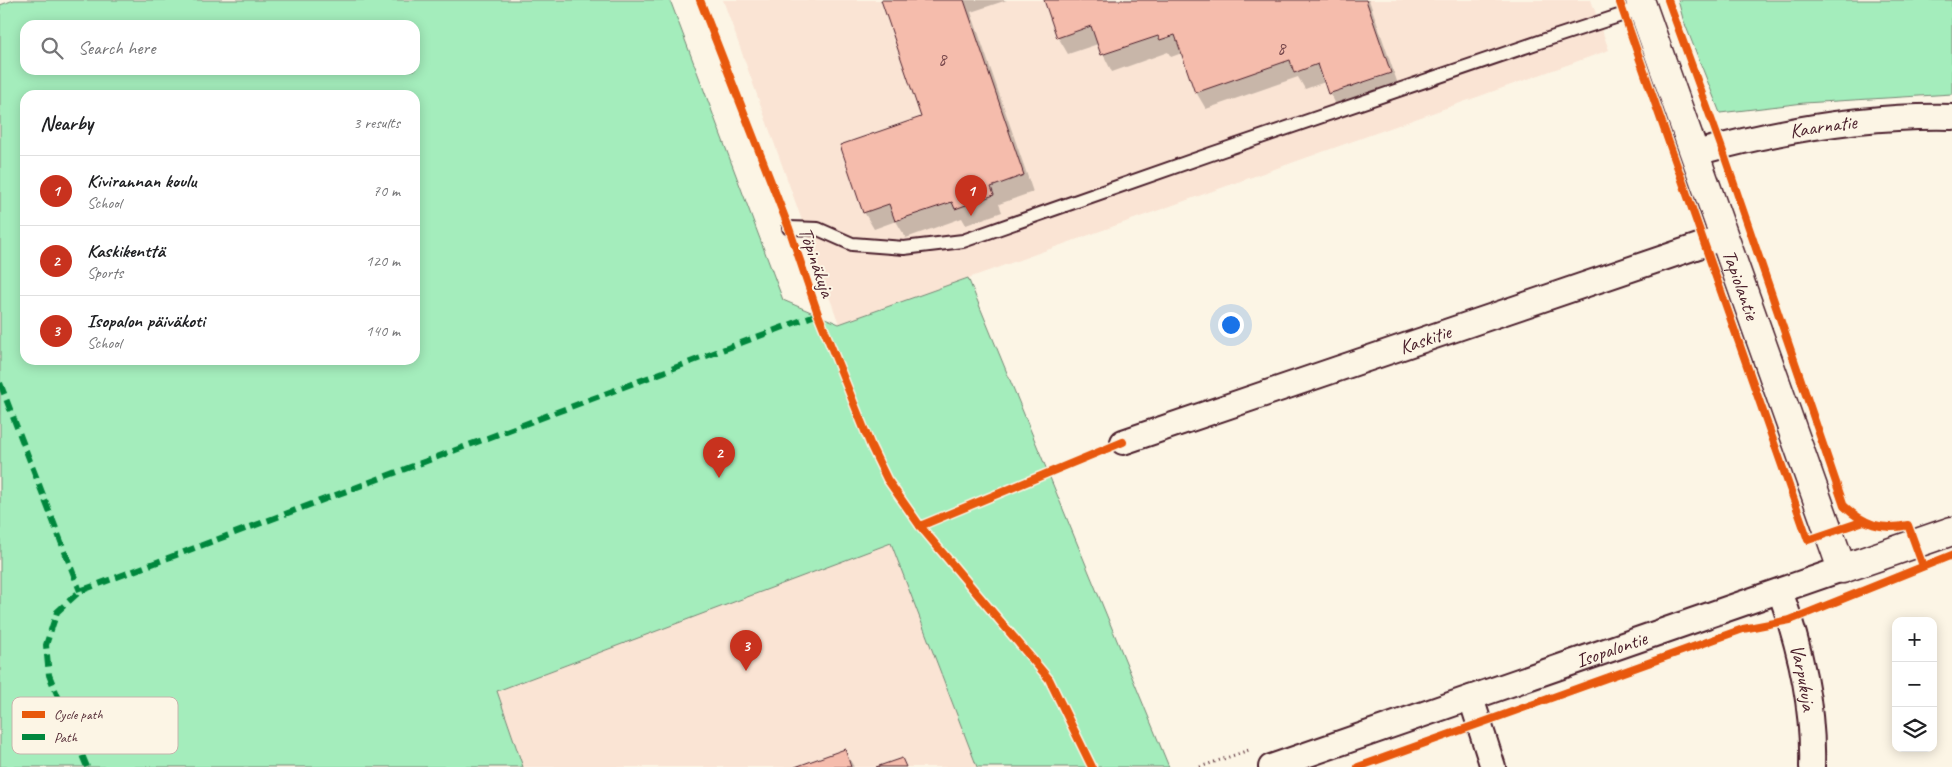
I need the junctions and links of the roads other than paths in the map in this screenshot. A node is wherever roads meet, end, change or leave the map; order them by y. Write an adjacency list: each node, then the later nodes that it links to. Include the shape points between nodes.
1 (1642, 4): 3 (street, Tapiolantie); 4 (lane, via 963,241 904,248 852,244 818,229)
2 (1952, 117): 3 (street, Kaarnatie, via 1915,116 1826,123)
3 (1696, 153): 5 (street, Tapiolantie)
4 (789, 228)
5 (1725, 237): 6 (street, Kaskitie); 8 (street, Tapiolantie)
6 (1123, 442)
7 (1952, 531): 8 (street, Isopalontie)
8 (1842, 569): 9 (street, Isopalontie)
9 (1780, 591): 10 (street, Isopalontie); 13 (street, Varpukuja, via 1809,702)
10 (1471, 698): 11 (street, Isopalontie); 12 (street)
11 (1271, 767)
12 (1492, 767)
13 (1812, 767)

